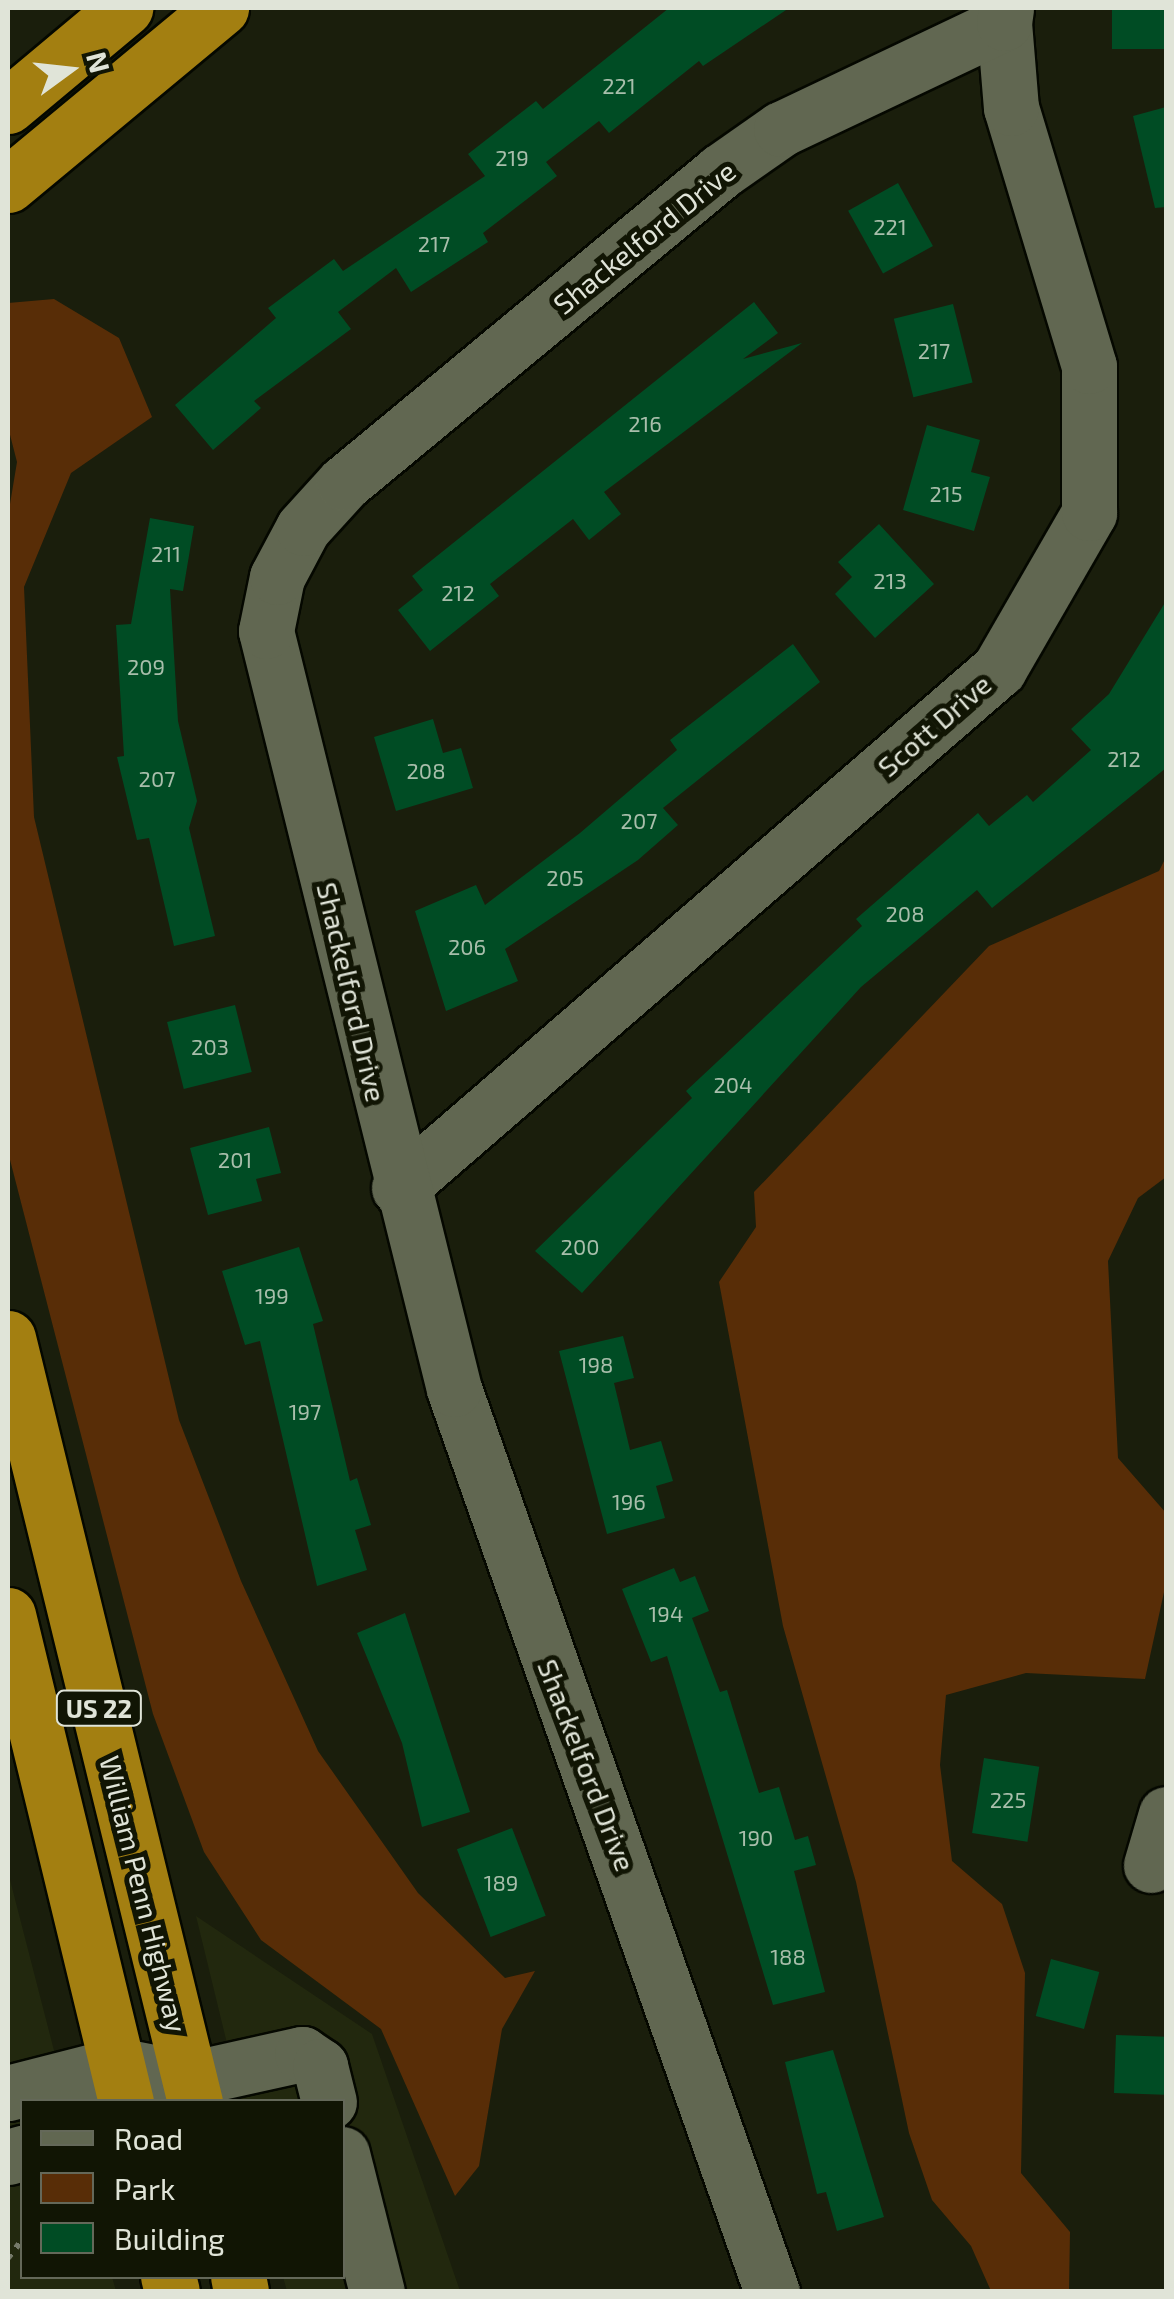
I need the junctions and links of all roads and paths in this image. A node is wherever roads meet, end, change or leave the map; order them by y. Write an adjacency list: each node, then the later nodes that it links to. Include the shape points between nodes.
1 (125, 8): 4 (highway)
2 (221, 8): 5 (highway)
3 (1005, 15): 6 (street, Scott Drive, via 1011,108 1089,366 1089,513 999,669); 6 (street, Shackelford Drive, via 781,130 721,171 344,483 303,528 276,578 266,631)
4 (8, 106)
5 (8, 185)
6 (399, 1188): 15 (street, Shackelford Drive, via 523,1601 612,1821)
7 (8, 1338): 11 (highway, William Penn Highway / US 22)
8 (8, 1615): 9 (highway, US 22)
9 (122, 2083): 10 (street); 11 (street)
10 (8, 2093)
11 (182, 2094): 12 (street, via 302,2054 320,2066)
12 (328, 2099)
13 (345, 2166): 14 (street)
14 (377, 2292)
15 (772, 2292)

